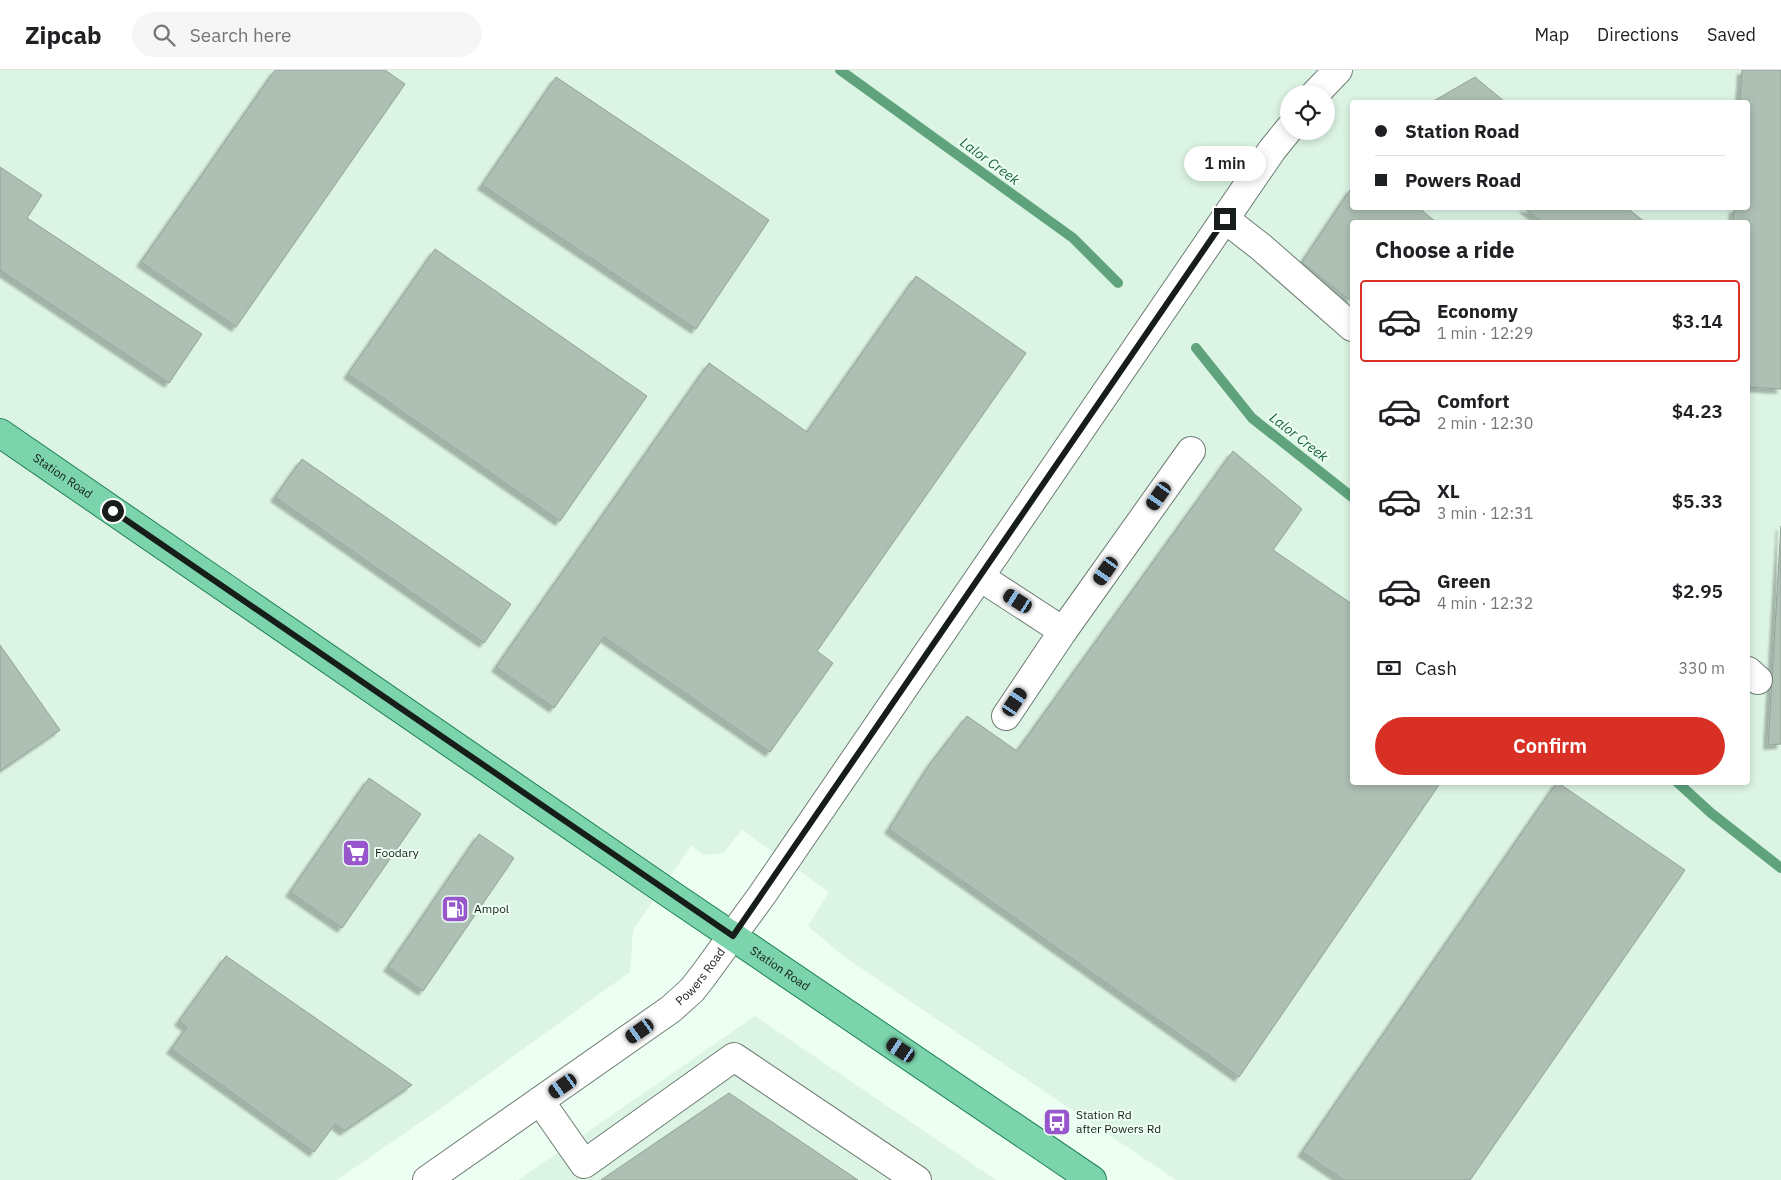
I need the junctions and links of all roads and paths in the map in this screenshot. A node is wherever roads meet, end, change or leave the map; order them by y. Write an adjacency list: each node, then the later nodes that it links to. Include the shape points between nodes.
1 (1338, 70): 2 (street)
2 (1324, 85)
3 (1281, 140): 4 (street, Powers Road)
4 (1225, 219): 5 (street); 8 (street, Powers Road)
5 (1350, 325)
6 (0, 433): 11 (main road, Station Road)
7 (1191, 451): 9 (street)
8 (980, 577): 9 (street); 11 (street, Powers Road)
9 (1063, 631): 10 (street)
10 (1006, 716)
11 (733, 936): 12 (street, Powers Road, via 692,990 671,1009); 15 (main road, Station Road)
12 (540, 1101): 13 (street, Powers Road); 14 (street, via 584,1164 734,1057)
13 (427, 1180)
14 (917, 1180)
15 (1092, 1180)

